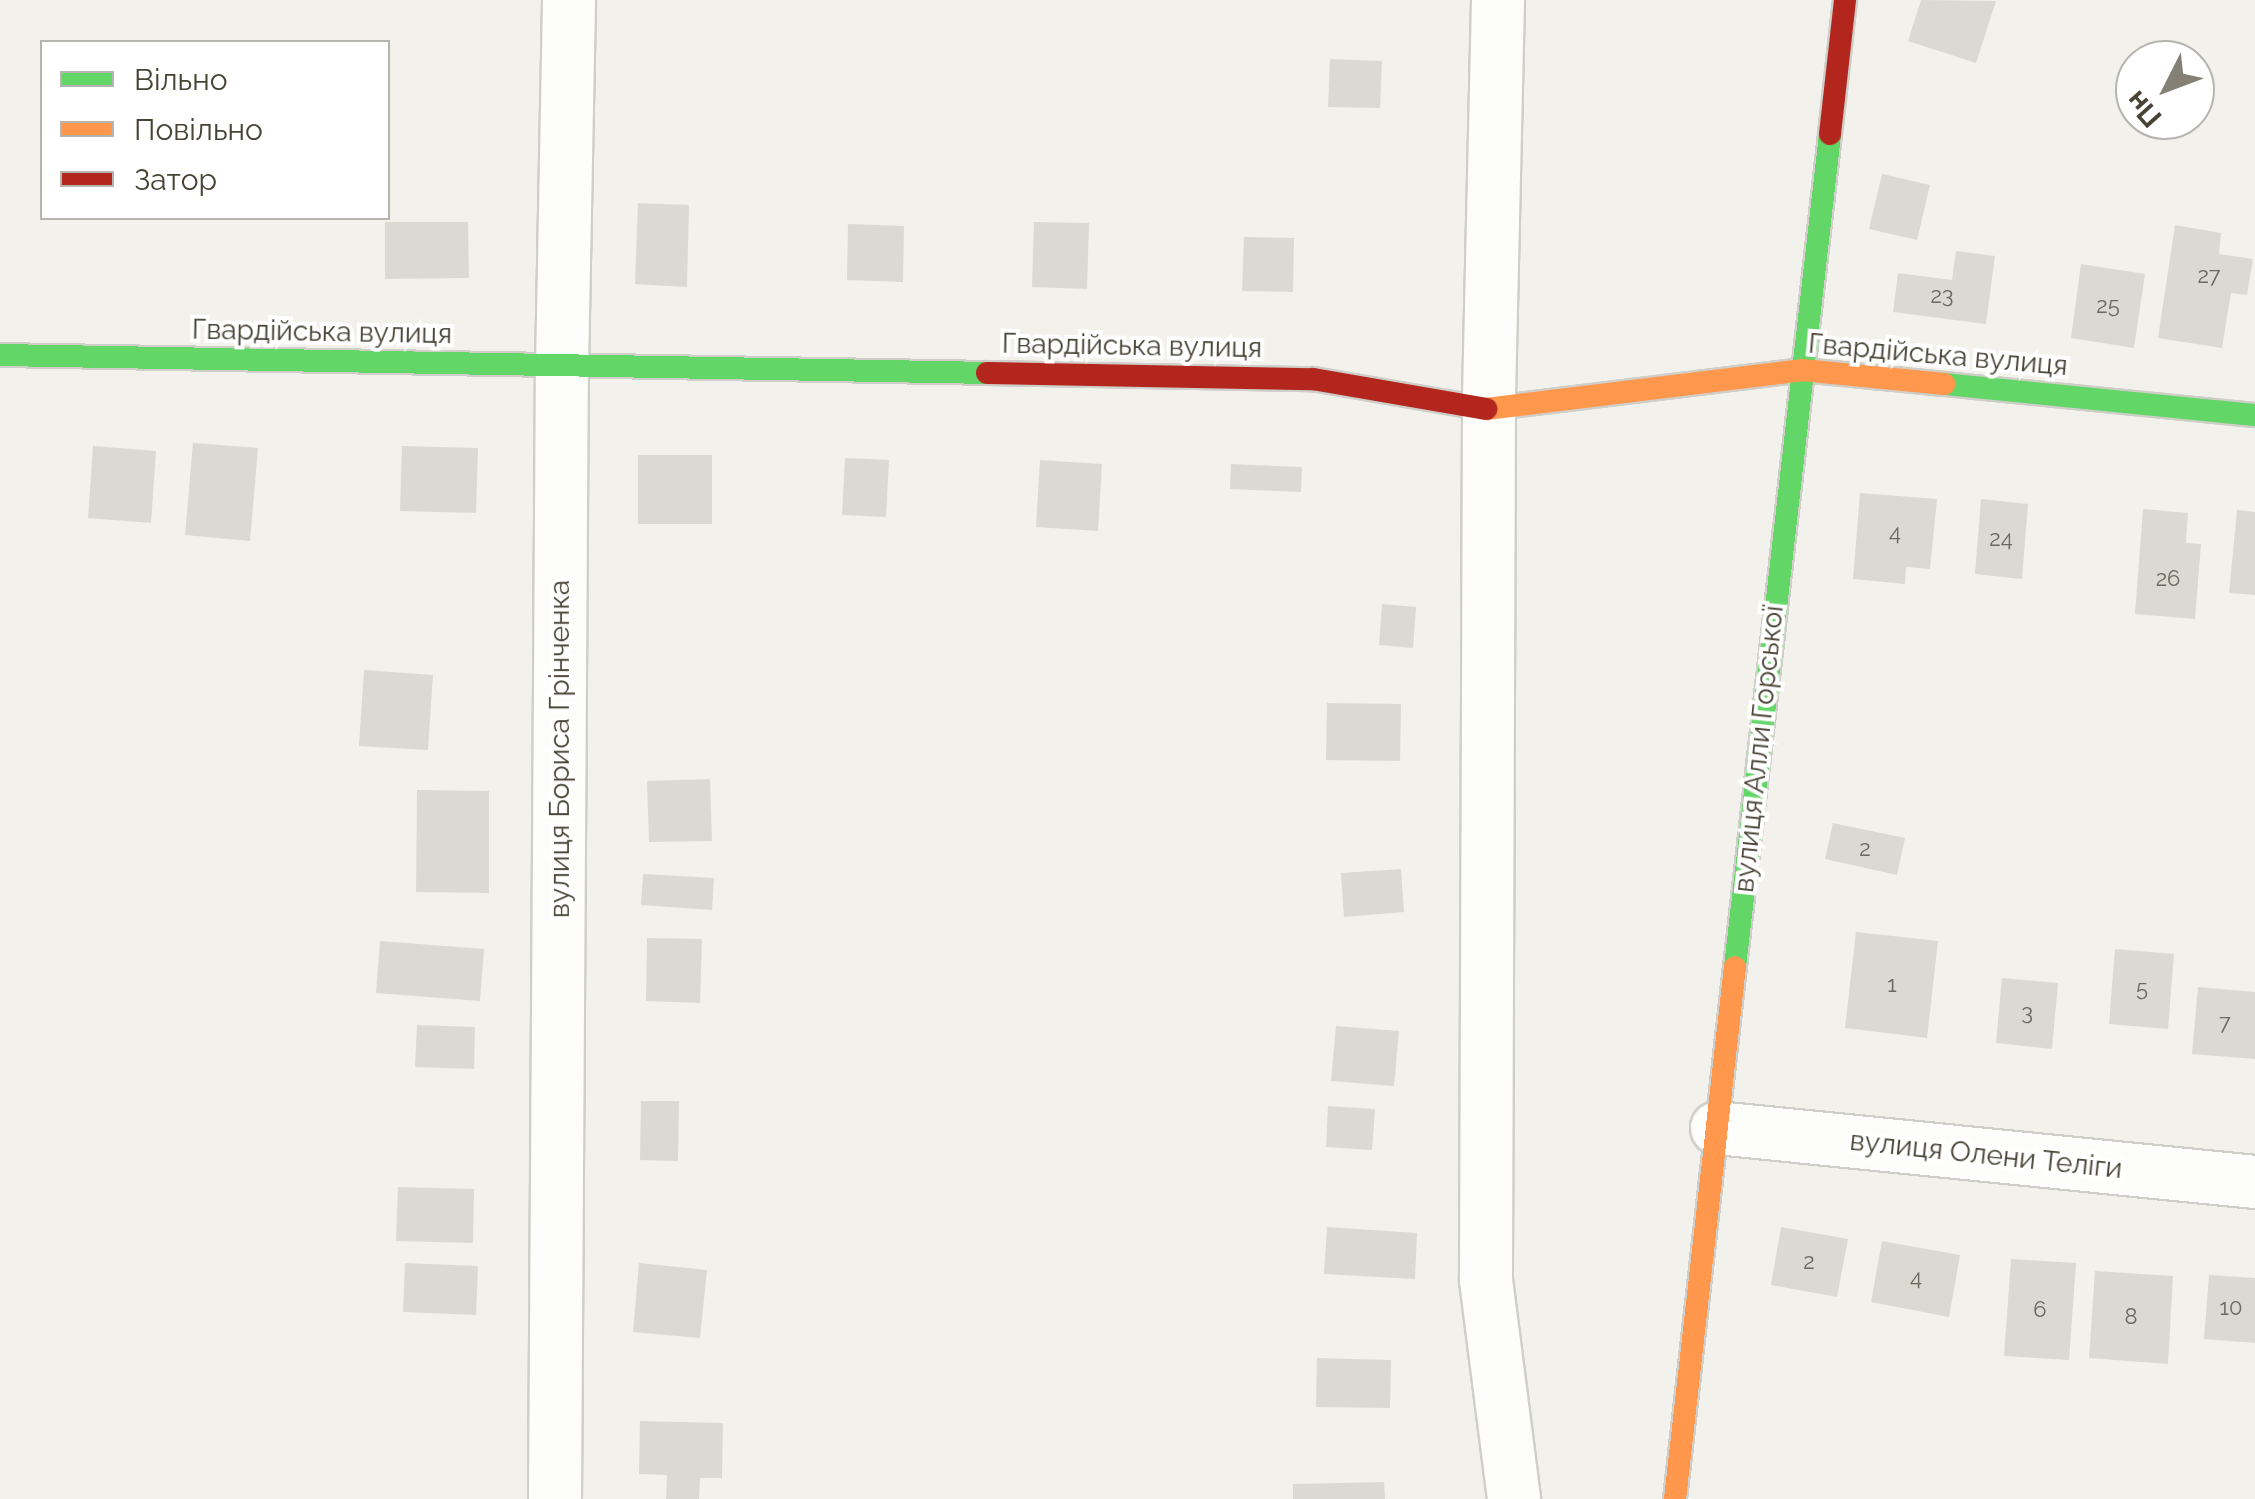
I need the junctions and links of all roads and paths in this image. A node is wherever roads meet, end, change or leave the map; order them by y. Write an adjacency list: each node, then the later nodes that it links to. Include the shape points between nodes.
1 (569, 0): 5 (street, вулиця Бориса Грінченка)
2 (1498, 0): 7 (street)
3 (1845, 0): 6 (street, вулиця Алли Горської)
4 (0, 355): 5 (street, Гвардійська вулиця)
5 (562, 368): 7 (street, Гвардійська вулиця, via 1313,379); 11 (street, вулиця Бориса Грінченка)
6 (1802, 370): 7 (street, Гвардійська вулиця); 8 (street, Гвардійська вулиця); 9 (street, вулиця Алли Горської)
7 (1489, 410): 12 (street, via 1486,1280)
8 (2255, 415)
9 (1716, 1128): 10 (street, вулиця Олени Теліги); 13 (street, вулиця Алли Горської)
10 (2255, 1182)
11 (556, 1499)
12 (1514, 1499)
13 (1675, 1499)

